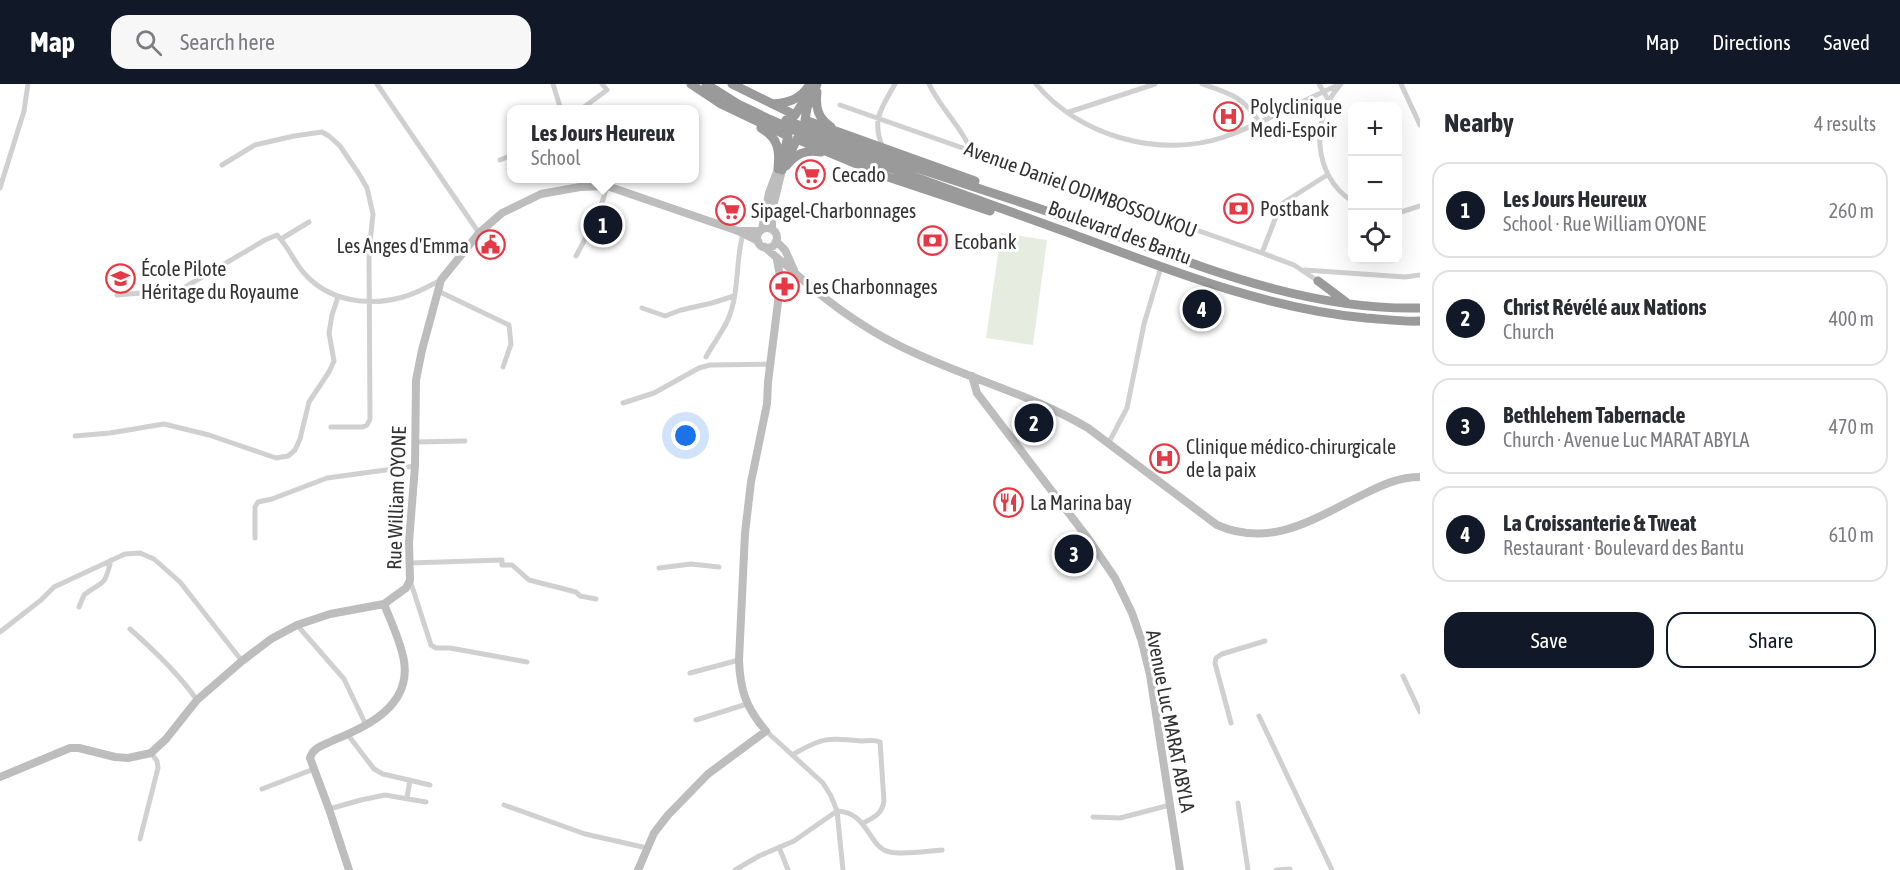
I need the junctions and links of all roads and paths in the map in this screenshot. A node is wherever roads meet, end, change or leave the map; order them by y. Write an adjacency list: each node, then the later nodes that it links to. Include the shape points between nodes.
1 (28, 84): 47 (street, via 24,111)
2 (378, 84): 56 (street)
3 (553, 84): 22 (street)
4 (602, 84): 23 (street, via 607,90)
5 (691, 84): 26 (highway)
6 (706, 84): 29 (highway, via 738,104)
7 (717, 84): 29 (highway)
8 (732, 84): 21 (highway)
9 (811, 84): 21 (highway, via 796,99); 27 (highway)
10 (818, 84): 30 (highway); 33 (highway, via 818,113)
11 (895, 84): 28 (street)
12 (930, 84): 37 (street)
13 (1036, 84): 25 (street)
14 (1155, 84): 25 (street)
15 (1202, 84): 31 (street, via 1234,95)
16 (1319, 84): 19 (street)
17 (1341, 84): 19 (street); 20 (street)
18 (1401, 84): 32 (street)
19 (1323, 91): 20 (street); 31 (street)
20 (1329, 101): 43 (street, via 1320,145)
21 (771, 104): 27 (highway)
22 (559, 105)
23 (587, 105)
24 (840, 105): 28 (street, Avenue Daniel ODIMBOSSOUKOU)
25 (1069, 112): 31 (street, via 1091,126 1133,141 1171,144 1207,142)
26 (739, 113): 34 (highway); 42 (highway, via 775,139)
27 (795, 115): 30 (highway); 34 (highway, via 784,123 784,130)
28 (877, 117): 36 (street, via 876,128); 37 (street, Avenue Daniel ODIMBOSSOUKOU)
29 (772, 118): 35 (highway, bridge)
30 (805, 120): 33 (highway); 34 (highway, via 806,132)
31 (1259, 122)
32 (1420, 125)
33 (840, 134): 36 (highway)
34 (792, 137): 38 (highway); 42 (highway)
35 (819, 137): 51 (highway, Boulevard des Bantu); 53 (highway, Boulevard des Bantu)
36 (883, 148): 51 (highway)
37 (971, 150): 62 (street, Avenue Daniel ODIMBOSSOUKOU)
38 (835, 155): 42 (highway, via 806,151); 53 (highway, via 969,204)
39 (507, 157): 40 (street)
40 (500, 160)
41 (222, 165): 76 (street, via 255,145 313,132 329,136 360,174 371,201)
42 (780, 169): 54 (street, via 769,193); 55 (street)
43 (1328, 175): 48 (street); 62 (street, via 1283,203)
44 (587, 183): 56 (street, Rue William OYONE, via 530,198 502,213)
45 (596, 183): 46 (street, Rue William OYONE)
46 (607, 186): 57 (street, Rue William OYONE); 63 (street)
47 (0, 188)
48 (1348, 197)
49 (1420, 206): 50 (street)
50 (1402, 212)
51 (1063, 216): 75 (highway, Boulevard des Bantu, via 1218,273)
52 (309, 222): 58 (street)
53 (1059, 229): 65 (highway, Boulevard des Bantu)
54 (761, 230): 55 (street); 57 (street); 59 (street)
55 (772, 230): 60 (street)
56 (479, 233): 69 (street, Rue William OYONE)
57 (741, 233): 59 (street); 73 (street)
58 (281, 239): 72 (street, via 273,236 180,290); 74 (street, via 305,275)
59 (758, 241): 61 (street)
60 (776, 242): 61 (street); 67 (street, via 785,250)
61 (765, 247): 64 (street)
62 (1262, 253): 66 (street, Avenue Daniel ODIMBOSSOUKOU)
63 (576, 256)
64 (776, 258): 67 (street); 82 (street, via 780,276)
65 (1161, 267): 80 (highway, Boulevard des Bantu, via 1306,309); 90 (street, via 1144,324 1127,408)
66 (1303, 270): 68 (street); 70 (street, Avenue Daniel ODIMBOSSOUKOU)
67 (794, 272): 84 (street, via 862,325 917,354)
68 (1420, 275)
69 (441, 280): 71 (street, Rue William OYONE); 76 (street, via 402,298)
70 (1318, 281): 75 (highway, via 1321,290); 77 (highway)
71 (438, 291): 83 (street, via 509,326 511,344); 89 (street, Rue William OYONE, via 416,380)
72 (117, 295)
73 (734, 296): 78 (street, via 665,316); 81 (street, via 728,320)
74 (338, 297): 76 (street); 87 (street, via 329,333 334,361 309,402 300,439 288,456 276,458 164,424)
75 (1310, 297): 77 (highway, Boulevard des Bantu)
76 (369, 301): 86 (street, via 370,419 363,427)
77 (1347, 303): 79 (highway, Boulevard des Bantu)
78 (642, 308)
79 (1420, 308)
80 (1420, 321)
81 (705, 357)
82 (771, 364): 85 (street, via 710,365 654,393); 106 (street, via 745,533)
83 (502, 367)
84 (972, 376): 90 (street, via 1058,412); 131 (street, Avenue Luc MARAT ABYLA, via 977,393 1101,557 1132,613 1150,675)
85 (623, 403)
86 (331, 427)
87 (75, 436)
88 (465, 441): 89 (street)
89 (415, 442): 91 (street, Rue William OYONE)
90 (1108, 444): 92 (street, via 1217,525 1245,534 1295,527 1395,480)
91 (414, 466): 93 (street, via 327,478 258,502); 95 (street, Rue William OYONE)
92 (1420, 477)
93 (255, 538)
94 (111, 560): 101 (street, via 107,578 84,595); 104 (street, via 54,587); 107 (street, via 134,552 154,559 180,582)
95 (410, 563): 98 (street, Rue William OYONE); 99 (street, via 502,560 502,565 512,565 529,580)
96 (719, 567): 97 (street, via 691,564)
97 (659, 568)
98 (410, 580): 100 (street, Rue William OYONE, via 401,593); 108 (street, via 431,645)
99 (596, 599)
100 (384, 604): 102 (street, via 340,611); 117 (street, via 404,659 404,686 392,705)
101 (79, 608)
102 (297, 625): 107 (street); 117 (street, via 344,680)
103 (130, 629): 111 (street, via 162,657)
104 (0, 632)
105 (1265, 641): 116 (street, via 1216,657)
106 (739, 660): 109 (street); 112 (street)
107 (242, 661): 111 (street)
108 (527, 662)
109 (690, 673)
110 (1403, 676): 113 (street)
111 (197, 700): 120 (street)
112 (747, 704): 115 (street); 118 (street)
113 (1420, 712)
114 (1259, 716): 149 (street)
115 (696, 720)
116 (1231, 723)
117 (366, 726): 119 (street)
118 (766, 731): 121 (street); 138 (street, via 696,785 658,827)
119 (348, 735): 122 (street, via 315,748 310,758); 124 (street, via 374,769)
120 (151, 753): 123 (street, via 128,758 70,748); 136 (street, via 158,768)
121 (792, 755): 133 (street, via 823,783); 135 (street, via 815,742 836,737 877,740 883,808)
122 (314, 769): 126 (street); 132 (street)
123 (0, 777)
124 (410, 780): 125 (street); 127 (street)
125 (430, 786)
126 (262, 789)
127 (406, 798): 128 (street); 132 (street, via 385,795)
128 (426, 802)
129 (1238, 803): 147 (street)
130 (504, 805): 138 (street, via 585,834)
131 (1170, 805): 134 (street, via 1120,818); 146 (street, Avenue Luc MARAT ABYLA)
132 (329, 809): 142 (street)
133 (837, 811): 135 (street, via 847,812); 137 (street); 145 (street)
134 (1093, 818)
135 (863, 823): 139 (street, via 879,846 890,852)
136 (140, 839)
137 (778, 847): 140 (street); 144 (street)
138 (647, 848): 143 (street)
139 (942, 850)
140 (739, 869)
141 (1290, 869): 148 (street)
142 (349, 870)
143 (638, 870)
144 (788, 870)
145 (843, 870)
146 (1179, 870)
147 (1248, 870)
148 (1276, 870)
149 (1332, 870)

